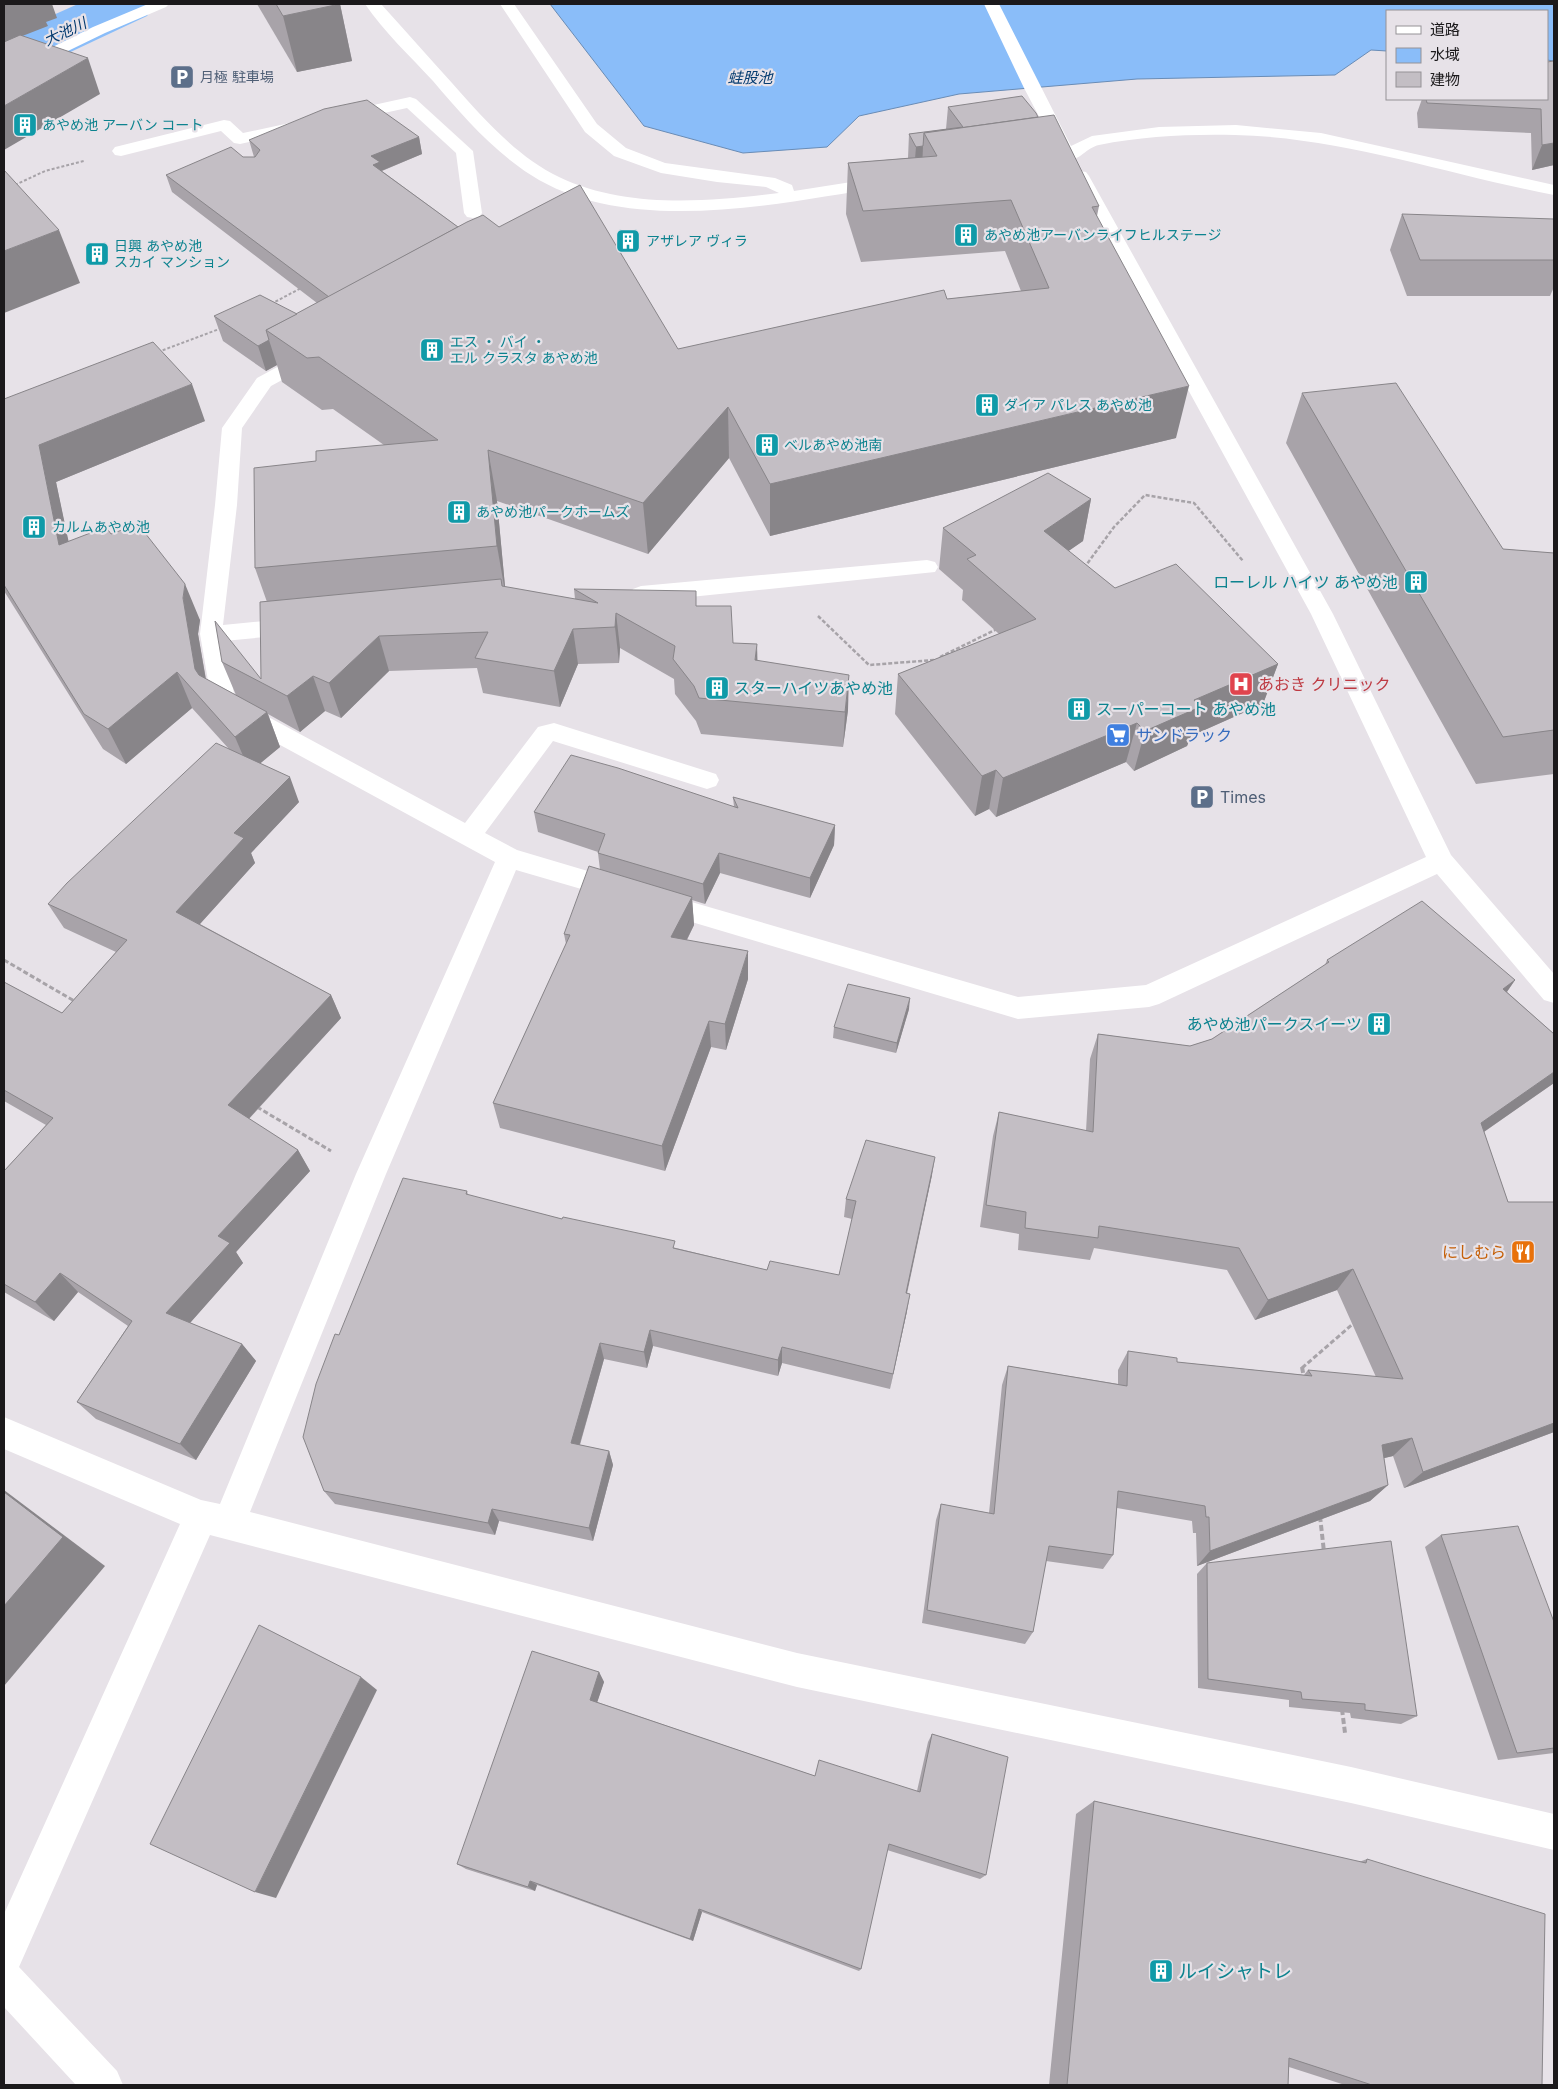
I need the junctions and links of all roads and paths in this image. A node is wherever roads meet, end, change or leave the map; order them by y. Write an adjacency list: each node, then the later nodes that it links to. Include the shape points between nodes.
1 (161, 4): 5 (street, via 99,30)
2 (373, 4): 13 (street, via 481,126 515,155 585,203 705,205)
3 (507, 4): 13 (street, via 591,128 620,152 661,168 769,182)
4 (990, 4): 9 (street, via 1032,88)
5 (4, 77)
6 (225, 139): 7 (street, via 224,125); 8 (street); 14 (street, via 410,102 464,151)
7 (121, 151): 11 (path, via 45,171)
8 (239, 157)
9 (1059, 157): 12 (street, via 1092,141 1159,132 1236,130 1321,138); 31 (street, via 1322,614)
10 (904, 179): 13 (street)
11 (12, 187)
12 (1554, 190)
13 (797, 194)
14 (473, 213)
15 (307, 285): 16 (path)
16 (264, 307)
17 (230, 324): 19 (path)
18 (332, 344): 27 (street, via 264,382 232,428)
19 (158, 352)
20 (1246, 565): 22 (path, via 1194,503 1145,495 1114,527)
21 (927, 568): 23 (street)
22 (1081, 572)
23 (756, 583): 24 (street); 26 (path, via 805,604 869,665 934,660)
24 (618, 596)
25 (320, 624): 27 (street)
26 (1004, 625)
27 (211, 634): 29 (street, via 224,704)
28 (707, 780): 29 (street, via 554,732 546,733)
29 (469, 836): 30 (street)
30 (509, 858): 31 (street, via 1018,1008 1149,996); 36 (street)
31 (1440, 861): 33 (street)
32 (4, 960): 34 (path)
33 (1554, 991)
34 (80, 1005)
35 (251, 1104): 36 (path)
36 (370, 1174): 41 (street)
37 (1362, 1317): 38 (path, via 1302,1367)
38 (1305, 1386)
39 (4, 1433): 41 (street)
40 (1320, 1512): 42 (path)
41 (215, 1519): 44 (street, via 797,1670); 46 (street)
42 (1325, 1561)
43 (1342, 1707): 44 (path)
44 (1351, 1785): 45 (street)
45 (1554, 1832)
46 (4, 1957)
47 (4, 1979): 48 (street)
48 (103, 2085)

